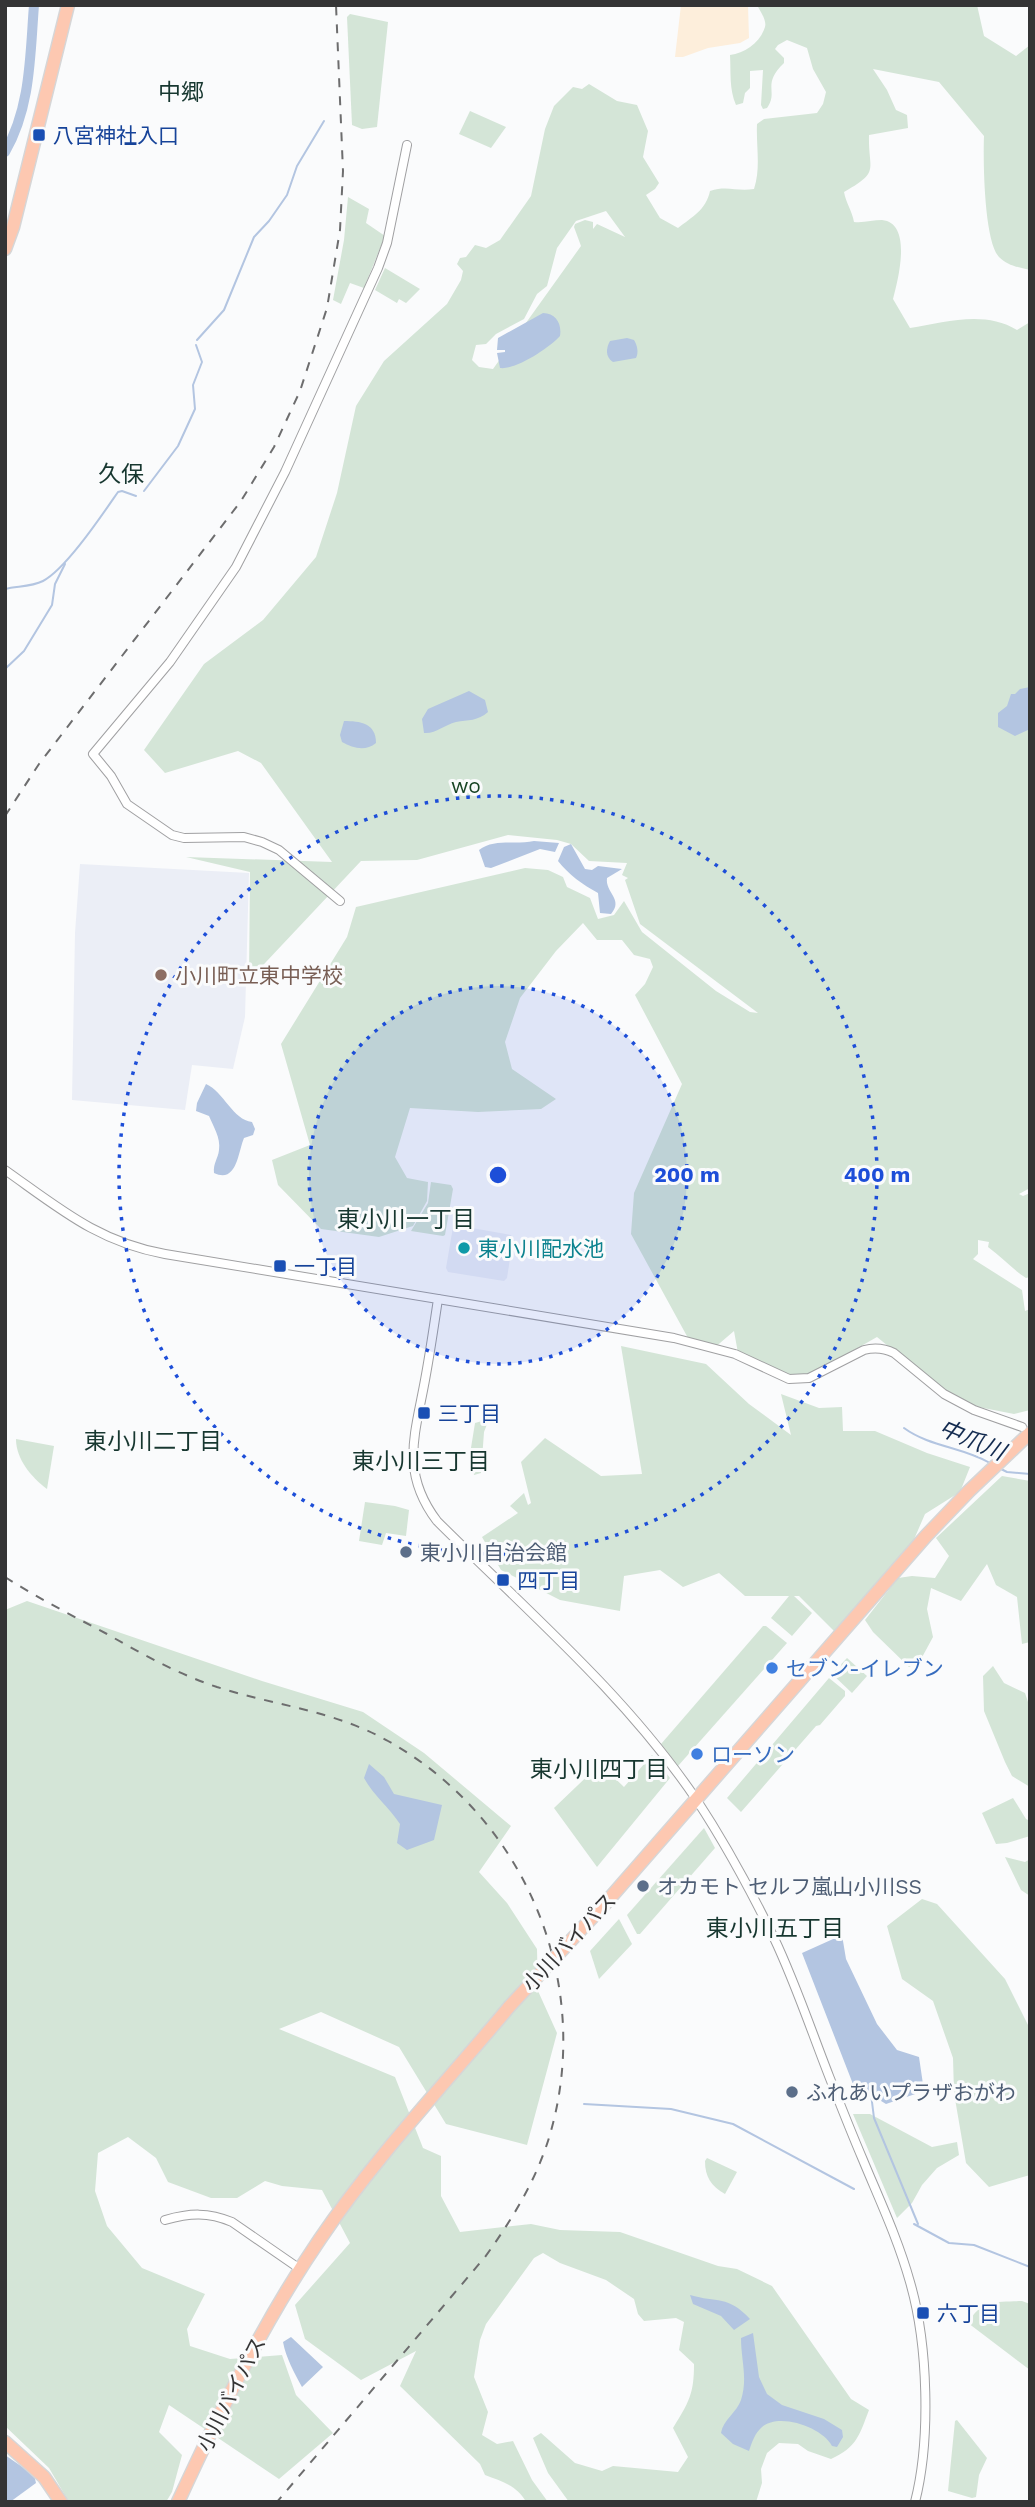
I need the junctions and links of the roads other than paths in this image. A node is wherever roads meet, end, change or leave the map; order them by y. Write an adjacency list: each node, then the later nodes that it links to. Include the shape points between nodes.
1 (68, 5): 3 (highway)
2 (407, 145): 4 (street, via 378,268 251,540 195,629 93,754 127,804 172,835 244,837 262,842 279,850)
3 (5, 249)
4 (340, 901)
5 (5, 1170): 6 (street, via 84,1225 128,1246)
6 (438, 1299): 7 (street, via 674,1338 735,1354 789,1380 809,1378 864,1350 887,1350 944,1394); 8 (street, via 412,1451 424,1504 604,1685)
7 (1026, 1430): 8 (highway, 小川バイパス, via 926,1536)
8 (696, 1799): 10 (highway, 小川バイパス, bridge, via 509,2007 395,2143); 14 (street, via 775,1940 911,2284 926,2398)
9 (165, 2220): 10 (street, via 195,2213 224,2218)
10 (300, 2269): 13 (highway, 小川バイパス, via 240,2374)
11 (5, 2442): 12 (highway, via 44,2477)
12 (61, 2502)
13 (178, 2502)
14 (915, 2502)

